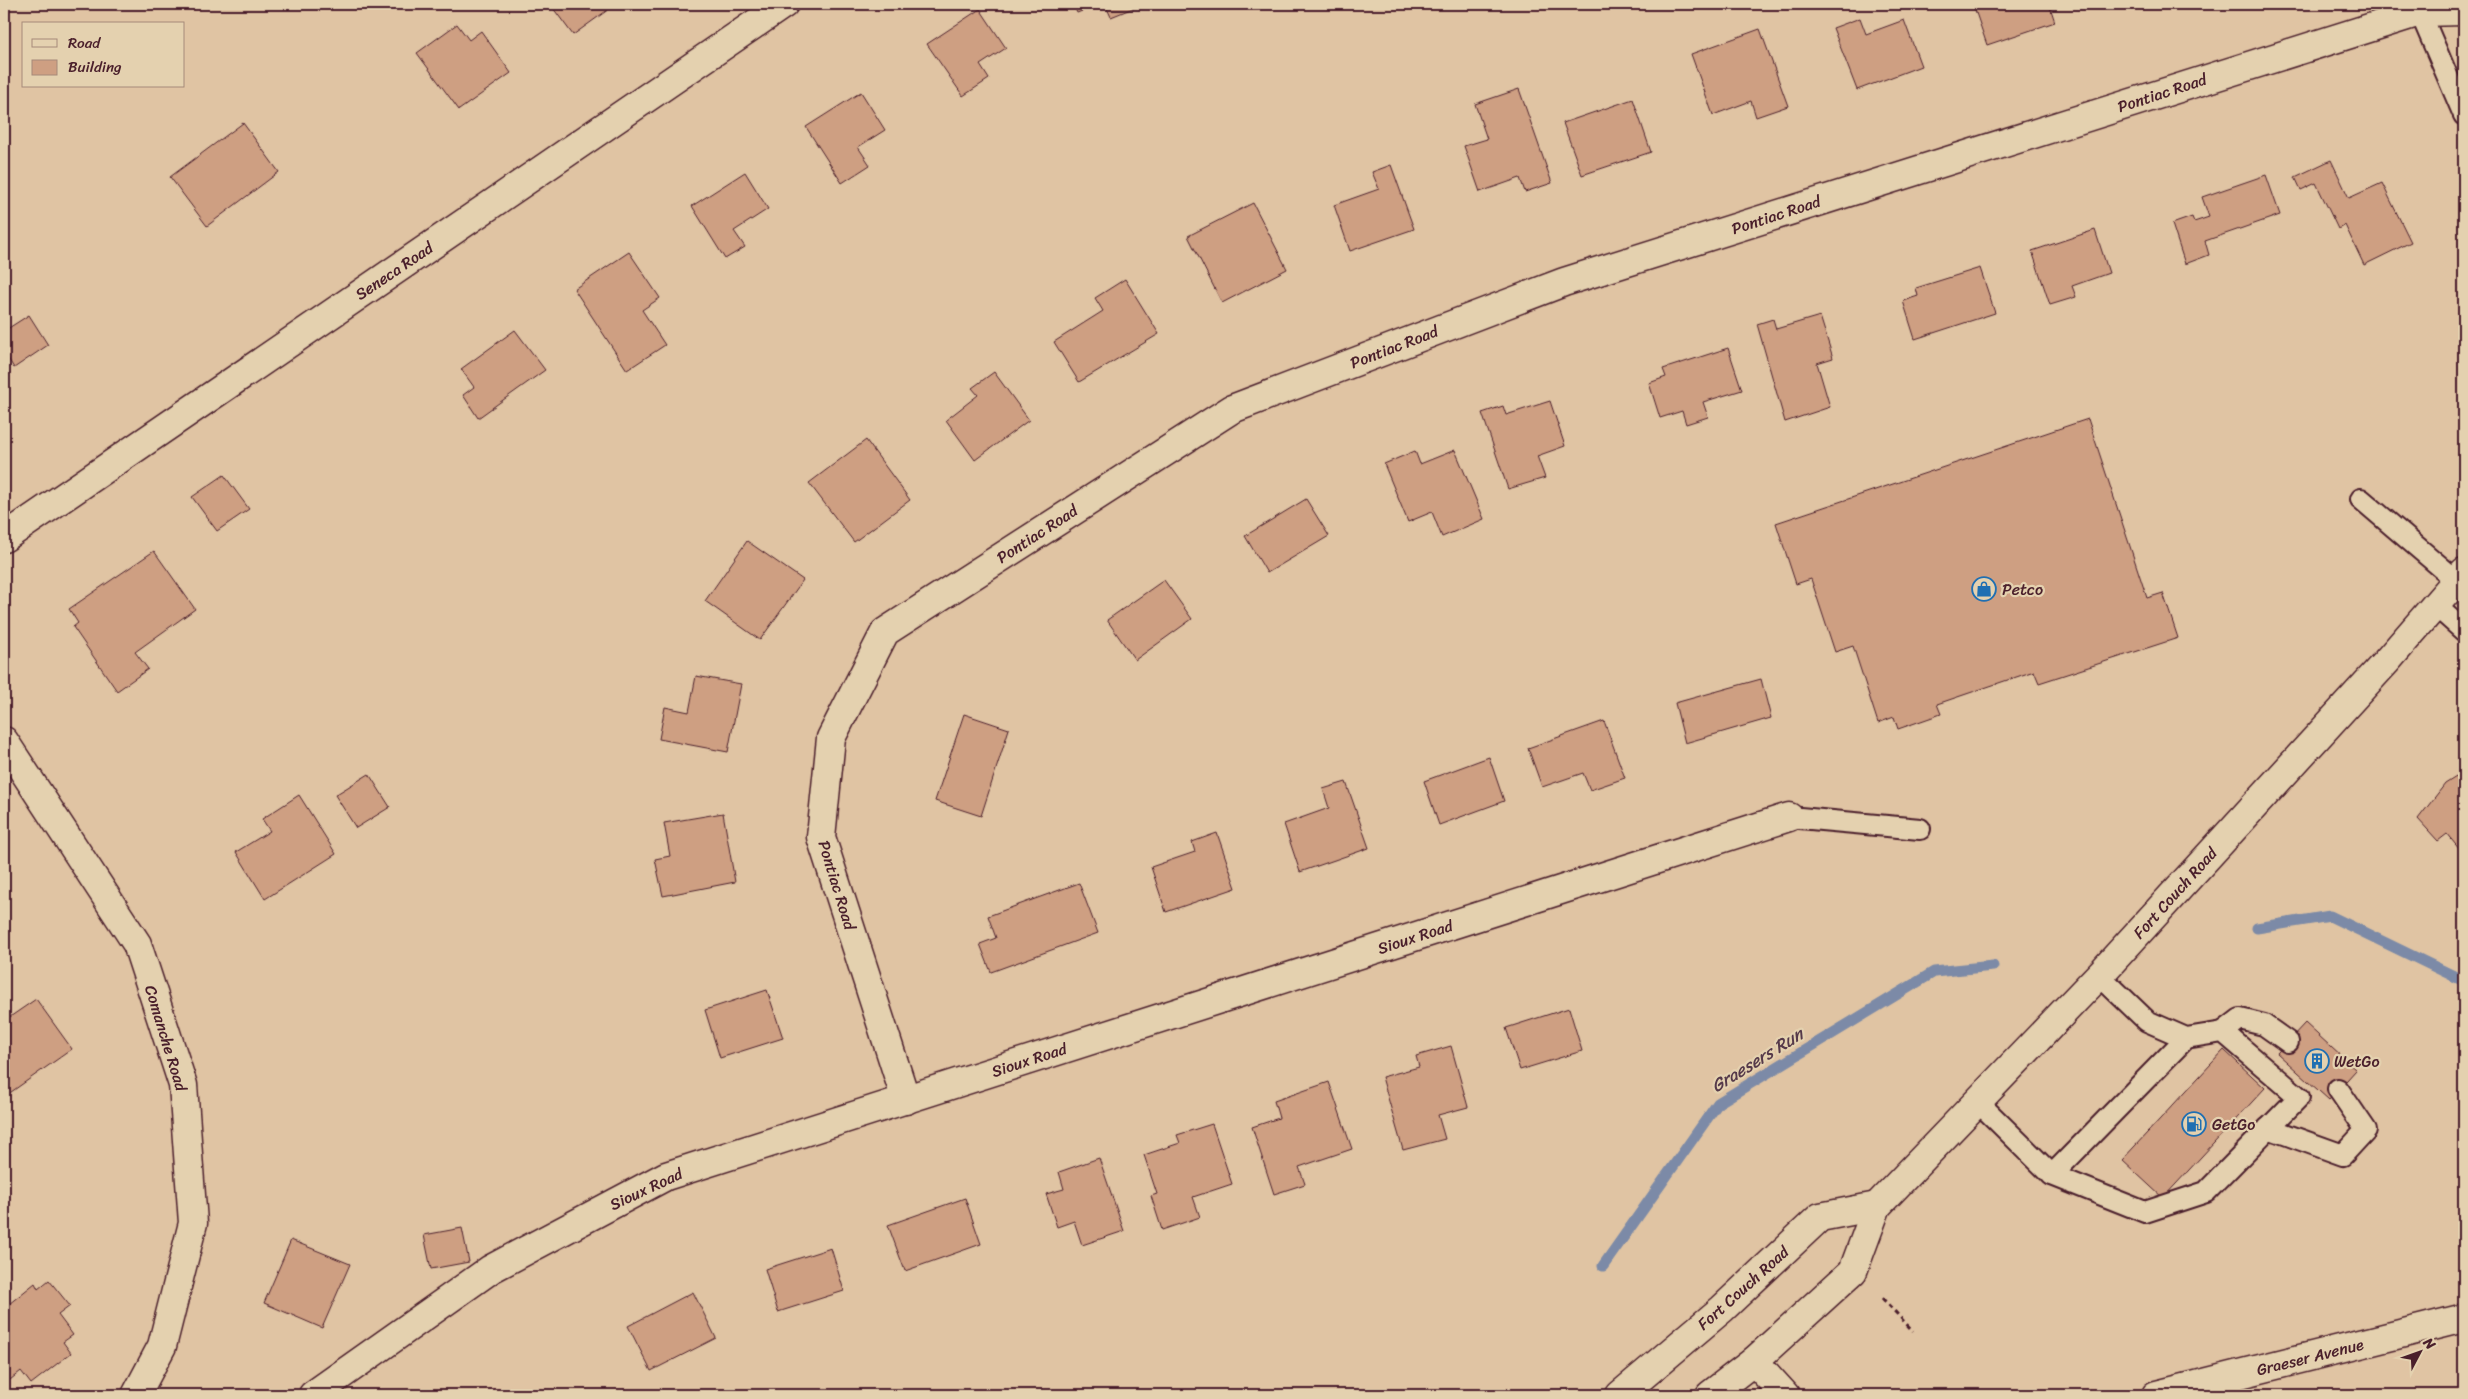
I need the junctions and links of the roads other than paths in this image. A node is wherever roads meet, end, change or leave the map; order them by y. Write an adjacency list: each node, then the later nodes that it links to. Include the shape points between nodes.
1 (784, 4): 6 (street, Seneca Road)
2 (2418, 8): 3 (street, Pontiac Road); 4 (lane); 18 (street, Pontiac Road, via 1564,282 1232,409 885,632 831,738 821,837)
3 (2464, 11)
4 (2464, 115)
5 (2361, 499): 7 (lane)
6 (4, 538)
7 (2461, 576): 8 (street, Fort Couch Road)
8 (2436, 606): 9 (lane); 13 (street, Fort Couch Road)
9 (2464, 631)
10 (4, 741): 25 (street, Comanche Road, via 137,944 183,1085 193,1223 162,1346)
11 (1789, 817): 12 (lane); 18 (street, Sioux Road)
12 (1920, 829)
13 (2099, 976): 15 (lane, via 2147,1021); 19 (street, Fort Couch Road)
14 (2223, 1032): 15 (lane); 16 (lane, via 2240,1019 2264,1025); 20 (lane, via 2299,1097)
15 (2186, 1038): 21 (lane)
16 (2288, 1042)
17 (2338, 1089): 20 (lane, via 2366,1130 2343,1155)
18 (906, 1100): 26 (street, Sioux Road, via 666,1176 491,1270)
19 (1978, 1102): 21 (lane); 22 (street, Fort Couch Road)
20 (2268, 1128): 21 (lane, via 2206,1192 2145,1212)
21 (2052, 1175)
22 (1877, 1206): 24 (street, Fort Couch Road, via 1853,1271); 27 (street, Fort Couch Road, via 1820,1217 1722,1309)
23 (2464, 1318): 30 (street, Graeser Avenue)
24 (1754, 1361): 28 (street, Fort Couch Road); 29 (street)
25 (136, 1395)
26 (313, 1395)
27 (1620, 1395)
28 (1710, 1395)
29 (1785, 1395)
30 (2156, 1395)

